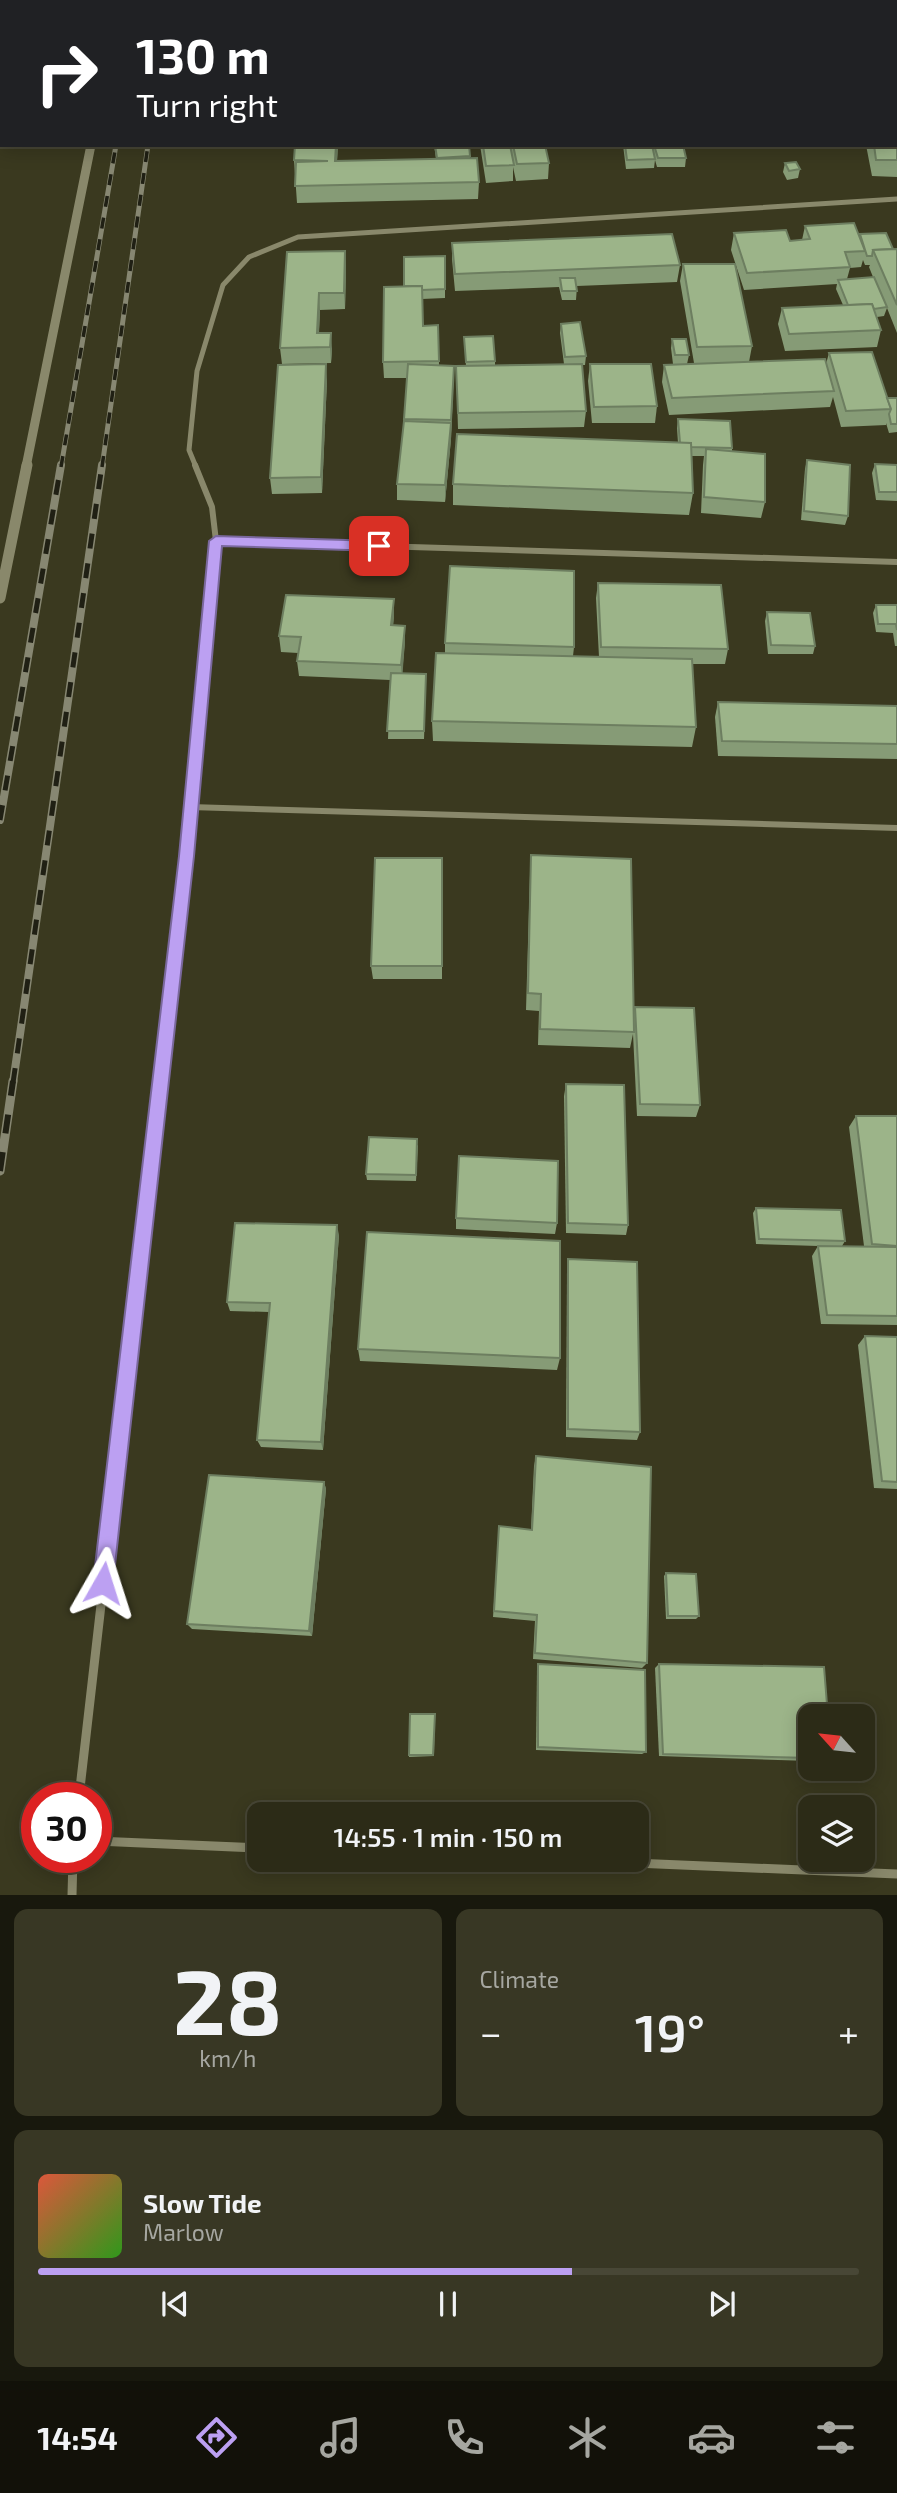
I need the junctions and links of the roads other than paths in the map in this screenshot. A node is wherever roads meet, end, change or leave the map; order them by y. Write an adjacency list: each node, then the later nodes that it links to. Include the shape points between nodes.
1 (91, 147): 5 (street)
2 (897, 199): 3 (street, via 298,237 249,257 223,285 197,372 189,450 212,507)
3 (216, 541): 4 (street); 6 (street)
4 (897, 562)
5 (0, 598)
6 (190, 807): 7 (street); 8 (street)
7 (897, 828)
8 (81, 1782)
9 (112, 1842): 10 (street)
10 (247, 1847)
11 (649, 1864): 13 (street)
12 (73, 1873): 14 (street)
13 (897, 1874)
14 (72, 1895)

